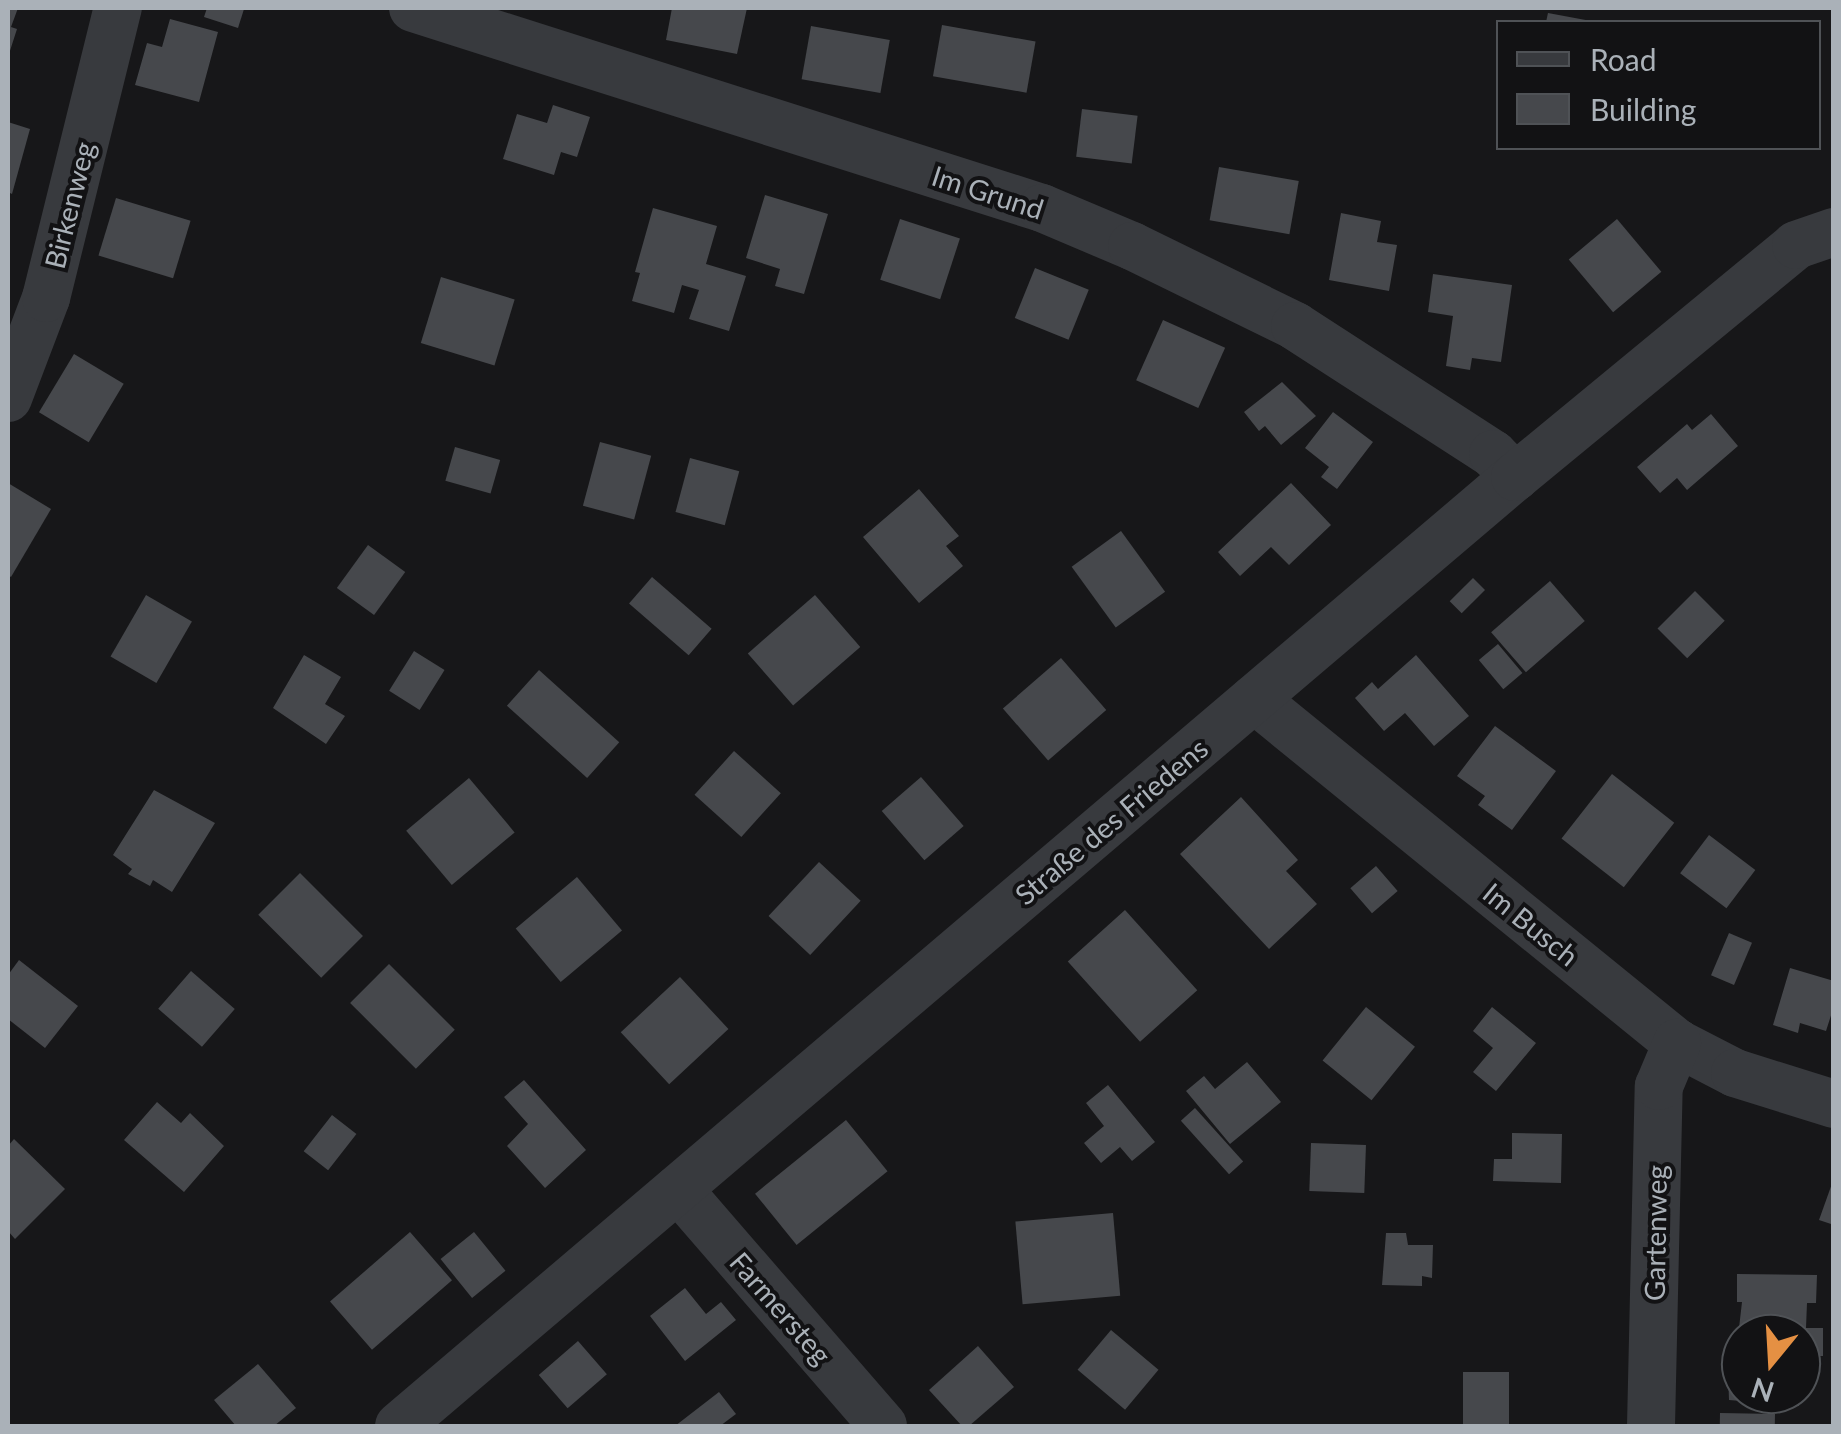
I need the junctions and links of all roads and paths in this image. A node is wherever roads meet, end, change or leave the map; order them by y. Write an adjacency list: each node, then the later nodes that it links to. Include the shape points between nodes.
1 (118, 8): 4 (street, Birkenweg, via 46,298)
2 (413, 8): 5 (street, Im Grund, via 1042,208 1132,246 1294,326 1492,454)
3 (1834, 232): 5 (street, Straße des Friedens, via 1796,246)
4 (8, 398)
5 (1515, 477): 6 (street, Straße des Friedens)
6 (1254, 699): 7 (street, Im Busch); 9 (street, Straße des Friedens)
7 (1678, 1043): 8 (street, Im Busch, via 1735,1073); 12 (street, Gartenweg, via 1658,1086)
8 (1834, 1104)
9 (678, 1188): 10 (street, Straße des Friedens); 11 (street, Farmersteg)
10 (399, 1426)
11 (883, 1426)
12 (1650, 1426)

